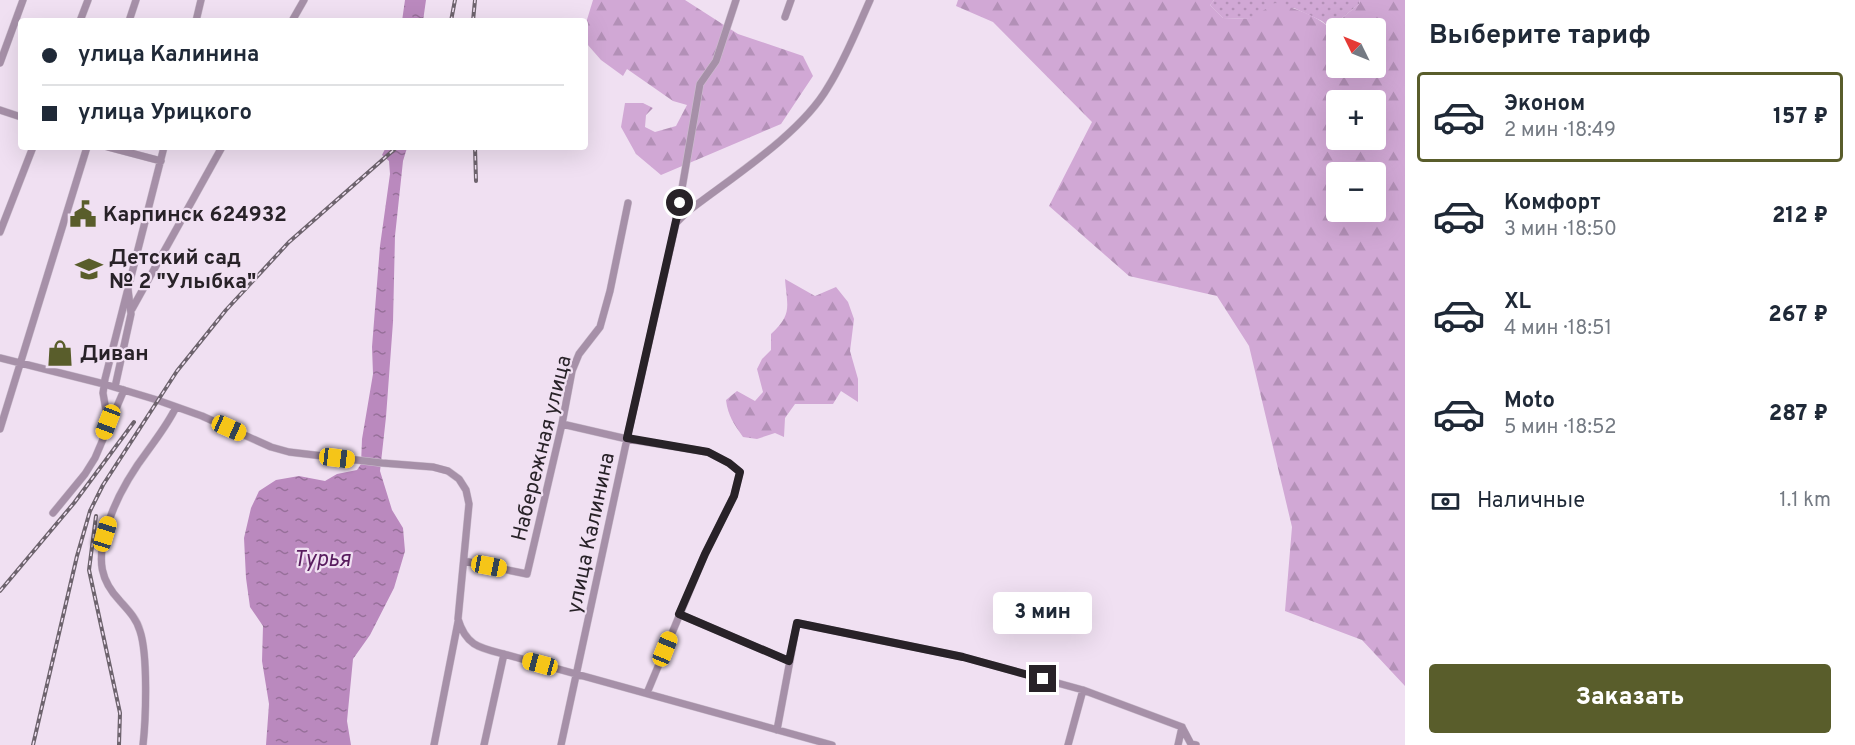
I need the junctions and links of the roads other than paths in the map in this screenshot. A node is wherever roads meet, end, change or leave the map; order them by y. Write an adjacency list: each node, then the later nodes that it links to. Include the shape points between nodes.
1 (23, 0): 16 (street)
2 (88, 0): 12 (street)
3 (136, 0): 13 (street)
4 (201, 0): 14 (street)
5 (304, 0): 15 (street)
6 (736, 0): 26 (street, улица Калинина, via 716,61 700,84)
7 (791, 0): 11 (street)
8 (863, 0): 10 (street)
9 (870, 0): 10 (street)
10 (864, 12): 26 (street, via 828,88 814,106 771,148)
11 (785, 17)
12 (81, 18)
13 (130, 18)
14 (197, 18)
15 (294, 18)
16 (0, 63)
17 (0, 110): 18 (street)
18 (18, 116)
19 (32, 150): 27 (street)
20 (86, 150): 31 (street)
21 (119, 150): 24 (street)
22 (163, 150): 24 (street)
23 (220, 150): 29 (street)
24 (161, 161): 28 (street)
25 (628, 203): 37 (street, Набережная улица, via 600,327 579,354 572,371)
26 (676, 223): 39 (street, улица Калинина)
27 (0, 232)
28 (128, 287): 29 (street); 32 (street)
29 (132, 309): 33 (street)
30 (0, 358): 31 (street)
31 (22, 364): 32 (street); 38 (street)
32 (104, 384): 33 (street); 36 (street)
33 (115, 387): 34 (street)
34 (124, 390): 35 (street); 36 (street)
35 (177, 407): 41 (street, via 289,452 448,471 459,479 469,504); 51 (street, via 121,492 105,534 102,555 104,580 136,621 143,642)
36 (108, 422): 40 (street, via 95,458)
37 (562, 424): 39 (street); 41 (street, Набережная улица, via 527,574)
38 (0, 429)
39 (627, 438): 42 (street, via 708,452 740,472 734,496); 46 (street, улица Калинина)
40 (53, 513)
41 (464, 561): 43 (street)
42 (679, 614): 45 (street); 48 (street)
43 (458, 619): 44 (street, via 472,644); 52 (street)
44 (504, 654): 46 (street); 53 (street)
45 (789, 661): 47 (street, via 797,623 963,657); 50 (street)
46 (576, 673): 48 (street); 54 (street, улица Калинина)
47 (1083, 690): 49 (street); 56 (street)
48 (647, 693): 50 (street)
49 (1182, 728): 57 (street); 58 (street, via 1191,744)
50 (777, 730): 55 (street)
51 (143, 745)
52 (434, 745)
53 (484, 745)
54 (561, 745)
55 (832, 745)
56 (1068, 745)
57 (1178, 745)
58 (1196, 745)

